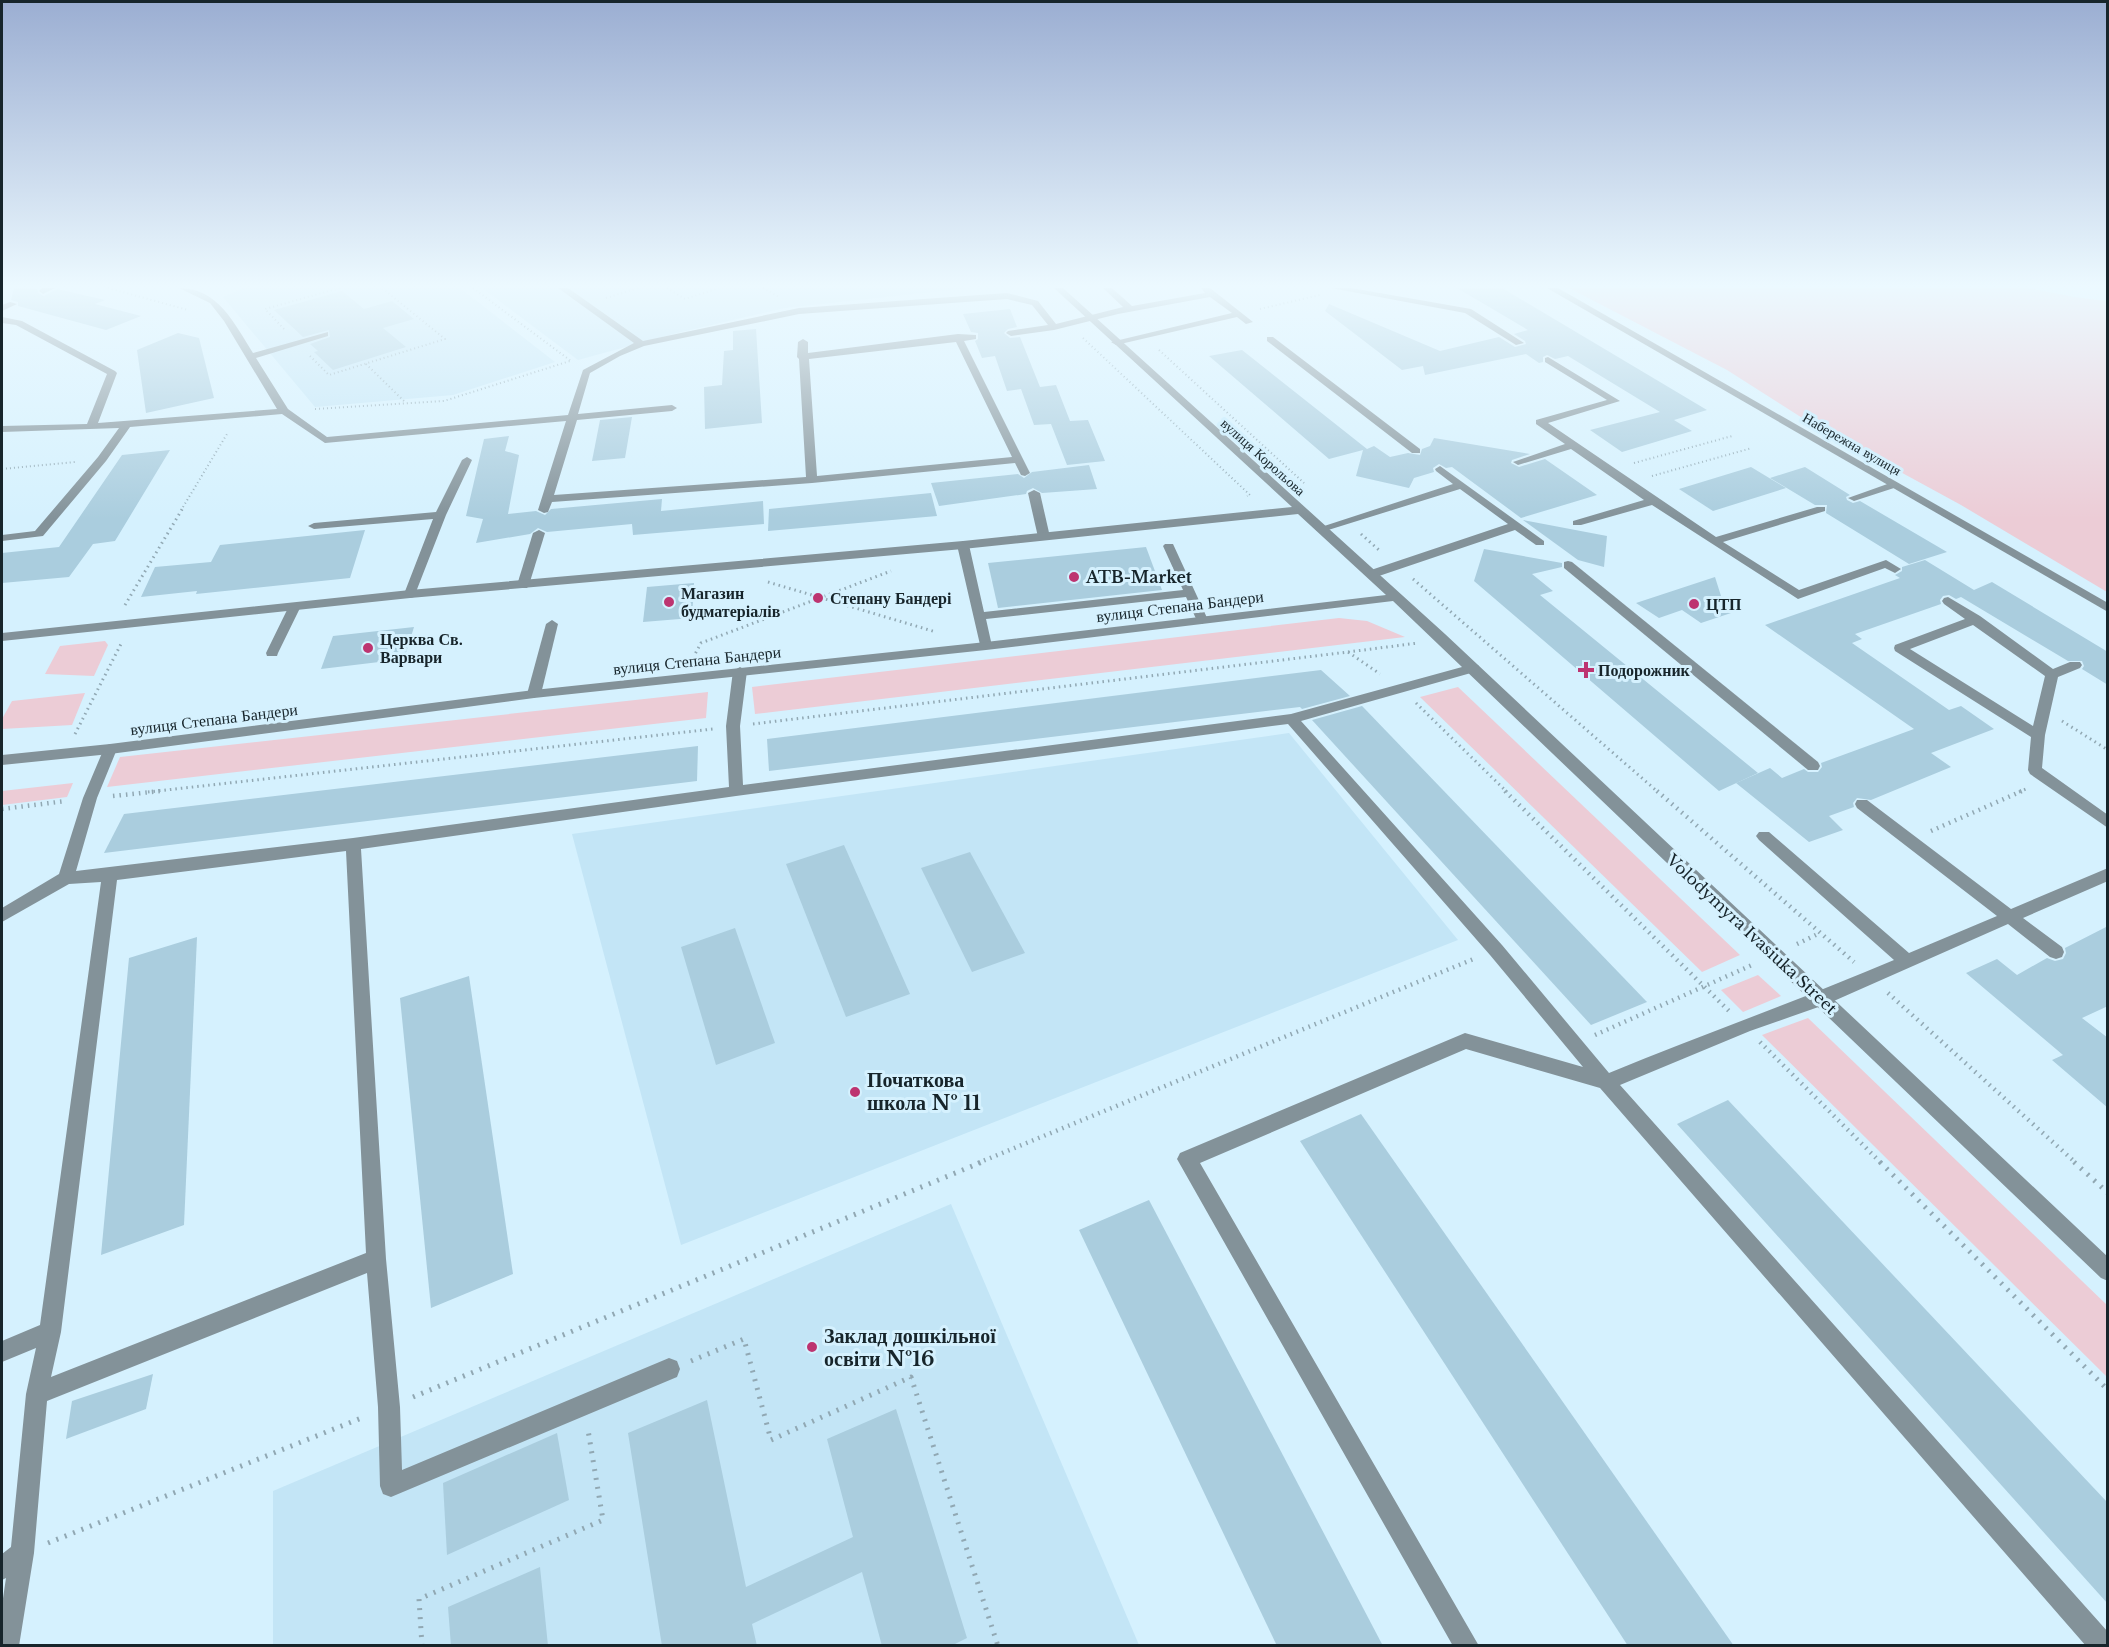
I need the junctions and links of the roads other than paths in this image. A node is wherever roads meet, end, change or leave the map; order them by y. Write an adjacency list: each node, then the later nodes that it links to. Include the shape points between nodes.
1 (97, 365): 14 (street, via 112,373)
2 (256, 365): 11 (street)
3 (598, 365): 12 (street, via 586,372)
4 (803, 365): 25 (street)
5 (971, 365): 21 (street)
6 (1141, 365): 32 (street, вулиця Корольова)
7 (1304, 365): 19 (street)
8 (1556, 365): 18 (street, via 1615,401 1540,422)
9 (1684, 365): 27 (street, Набережна вулиця)
10 (672, 408): 12 (street)
11 (284, 411): 13 (street); 15 (street, via 325,440)
12 (574, 418): 15 (street); 25 (street, via 547,505)
13 (127, 424): 14 (street); 41 (street, via 39,534)
14 (91, 427): 16 (street)
15 (476, 428): 17 (street)
16 (2, 429)
17 (472, 440)
18 (1574, 446): 22 (street); 30 (street)
19 (1416, 451)
20 (467, 460): 33 (street)
21 (1017, 460): 24 (street); 25 (street)
22 (1518, 462)
23 (1440, 470): 26 (street)
24 (1025, 473)
25 (812, 480)
26 (1461, 485): 36 (street); 37 (street)
27 (1893, 485): 29 (street); 54 (street, Набережна вулиця)
28 (1034, 494): 39 (street)
29 (1854, 498)
30 (1653, 501): 34 (street); 42 (street)
31 (1821, 509): 42 (street)
32 (1300, 510): 37 (street, вулиця Корольова); 39 (street)
33 (440, 515): 35 (street); 50 (street)
34 (1577, 523)
35 (314, 526)
36 (1514, 526): 40 (street); 47 (street)
37 (1321, 529): 47 (street, вулиця Корольова)
38 (539, 533): 48 (street)
39 (1044, 537): 43 (street)
40 (1537, 537)
41 (2, 538)
42 (1714, 541): 46 (street, via 1798,595 1886,564)
43 (963, 546): 48 (street); 55 (street)
44 (1169, 546): 49 (street)
45 (1568, 565): 71 (street)
46 (1895, 569)
47 (1372, 574): 51 (street, вулиця Корольова)
48 (523, 585): 50 (street)
49 (1190, 593): 55 (street); 56 (street)
50 (410, 594): 53 (street)
51 (1396, 597): 56 (street, вулиця Степана Бандери); 63 (street, Volodymyra Ivasiuka Street)
52 (1948, 601): 57 (street)
53 (294, 608): 59 (street); 61 (street)
54 (2108, 608)
55 (979, 616): 60 (street)
56 (1203, 620): 60 (street, вулиця Степана Бандери)
57 (1976, 620): 65 (street); 68 (street, via 1900,648)
58 (552, 624): 66 (street)
59 (2, 637)
60 (986, 646): 64 (street, вулиця Степана Бандери)
61 (272, 653)
62 (2075, 665): 65 (street)
63 (1473, 668): 67 (street); 84 (street, Volodymyra Ivasiuka Street)
64 (740, 671): 66 (street, вулиця Степана Бандери); 72 (street, via 733,726)
65 (2052, 675): 68 (street)
66 (534, 694): 69 (street, вулиця Степана Бандери)
67 (1291, 719): 72 (street); 85 (street, via 1496,950)
68 (2038, 735): 74 (street, via 2035,770)
69 (110, 749): 70 (street, вулиця Степана Бандери); 79 (street, via 90,798)
70 (2, 760)
71 (1813, 766)
72 (736, 791): 76 (street)
73 (1862, 804): 81 (street)
74 (2108, 823)
75 (1764, 836): 83 (street)
76 (353, 844): 78 (street); 86 (street)
77 (2108, 874): 81 (street)
78 (110, 875): 79 (street); 88 (street)
79 (66, 878): 80 (street)
80 (2, 916)
81 (2009, 916): 82 (street); 83 (street)
82 (2056, 952)
83 (1906, 960): 84 (street)
84 (1821, 999): 85 (street); 87 (street, Volodymyra Ivasiuka Street)
85 (1606, 1082): 95 (street, via 1466,1041 1187,1159); 96 (street)
86 (376, 1258): 90 (street, via 389,1407 391,1486); 91 (street)
87 (2108, 1271)
88 (50, 1332): 89 (street); 91 (street)
89 (2, 1351)
90 (669, 1369)
91 (38, 1394): 92 (street)
92 (22, 1553): 93 (street); 94 (street)
93 (2, 1568)
94 (7, 1646)
95 (1467, 1646)
96 (2103, 1646)

